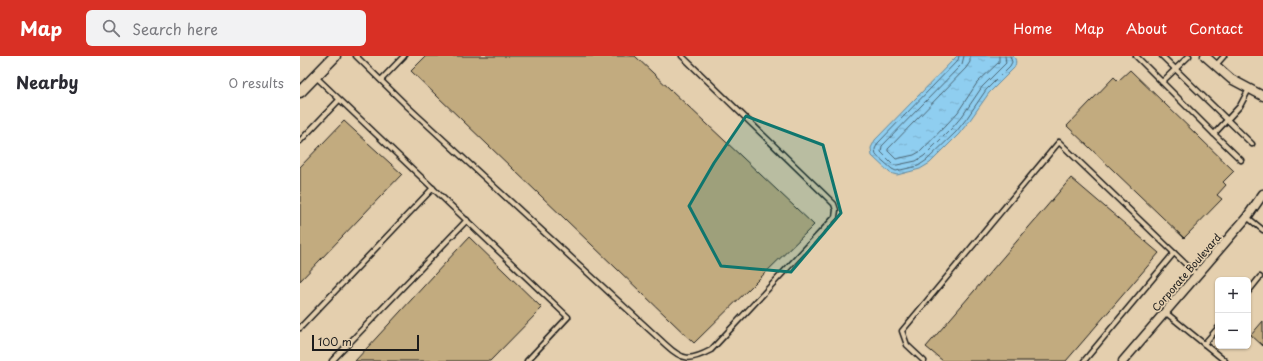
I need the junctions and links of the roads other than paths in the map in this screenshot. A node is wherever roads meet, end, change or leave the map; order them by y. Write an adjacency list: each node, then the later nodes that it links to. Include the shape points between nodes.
1 (335, 56): 12 (street)
2 (356, 56): 13 (lane)
3 (404, 56): 13 (lane)
4 (682, 56): 13 (lane, via 834,204 836,210 835,217 711,350 688,358 678,356)
5 (1136, 56): 14 (lane)
6 (1162, 56): 11 (lane)
7 (1189, 56): 11 (lane)
8 (1205, 56): 10 (street)
9 (1224, 56): 10 (lane)
10 (1215, 66): 15 (street)
11 (1176, 69): 14 (lane); 19 (lane)
12 (315, 76): 16 (street); 18 (lane)
13 (381, 80)
14 (1162, 82): 20 (lane)
15 (1249, 89): 17 (street); 19 (lane, via 1240,106)
16 (300, 92)
17 (1262, 94)
18 (339, 100): 21 (lane); 24 (lane)
19 (1227, 120): 20 (lane); 22 (lane)
20 (1214, 134): 23 (lane)
21 (300, 141)
22 (1252, 144)
23 (1241, 160)
24 (433, 188): 27 (lane); 34 (lane)
25 (1263, 194): 26 (street, Corporate Boulevard)
26 (1247, 217): 28 (lane); 30 (street, Corporate Boulevard)
27 (467, 220): 37 (lane); 38 (lane, via 568,317)
28 (1263, 230)
29 (1174, 253): 30 (lane); 39 (lane, via 1059,142 902,331 907,345); 40 (lane)
30 (1197, 275): 33 (street, Corporate Boulevard)
31 (1260, 277): 32 (lane)
32 (1251, 288)
33 (1165, 312): 36 (lane); 41 (street, Corporate Boulevard)
34 (300, 328)
35 (1215, 331): 36 (lane)
36 (1204, 344): 42 (lane)
37 (332, 361)
38 (527, 361)
39 (924, 361)
40 (1084, 361)
41 (1123, 361)
42 (1225, 361)

